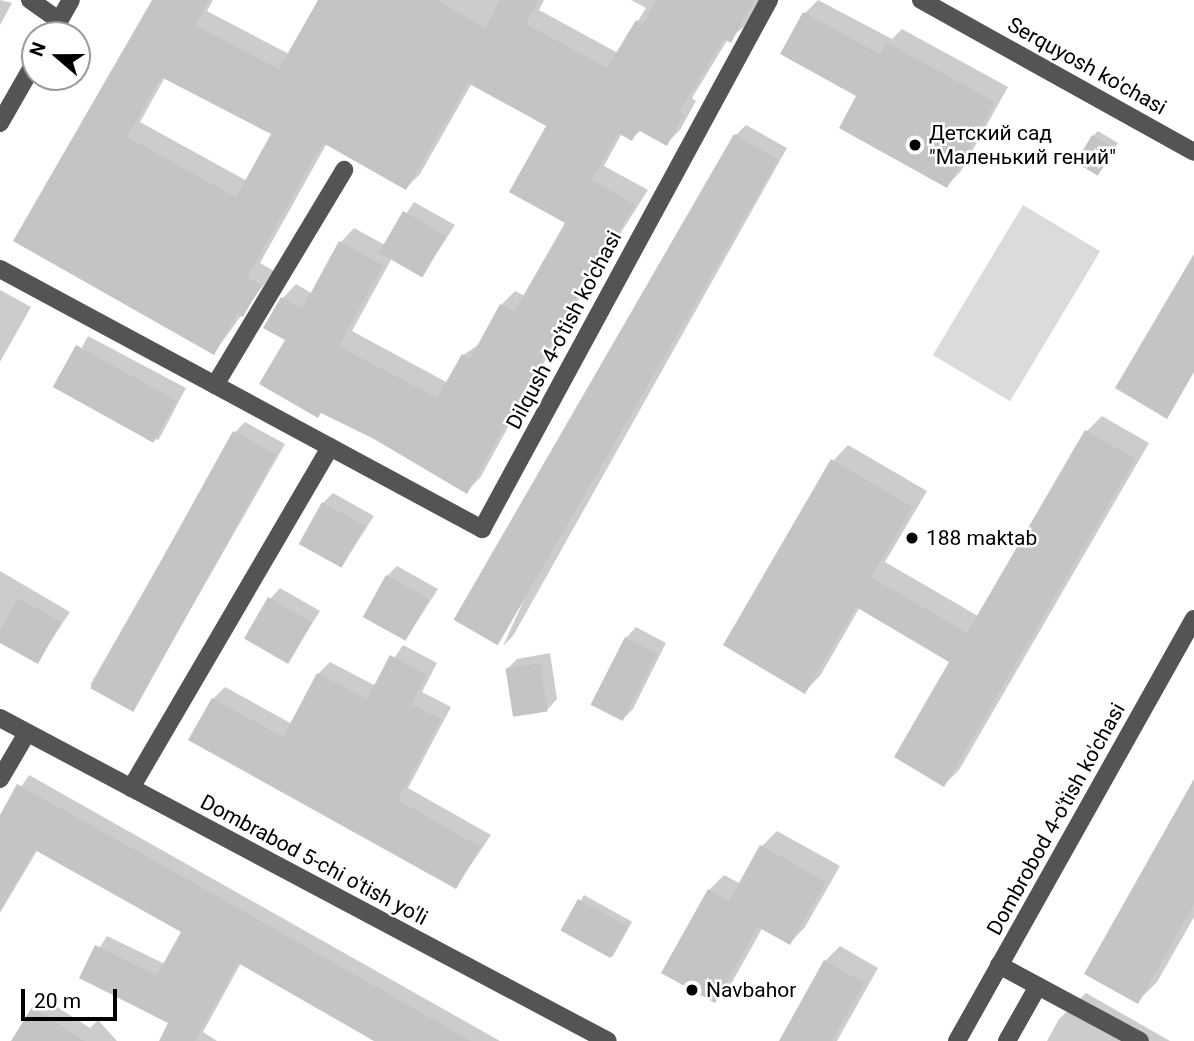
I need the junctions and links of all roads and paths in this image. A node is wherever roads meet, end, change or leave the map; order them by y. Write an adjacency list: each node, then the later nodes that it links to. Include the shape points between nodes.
1 (30, 0): 5 (street)
2 (71, 0): 6 (street)
3 (769, 0): 13 (street, Dilqush 4-o'tish ko'chasi, via 482,529)
4 (922, 0): 9 (street, Serquyosh ko'chasi)
5 (49, 21)
6 (59, 21)
7 (21, 86): 8 (street)
8 (0, 123)
9 (1194, 152)
10 (344, 170): 12 (street)
11 (0, 269): 12 (street, Dilqush 4-o'tish ko'chasi)
12 (215, 385): 13 (street, Dilqush 4-o'tish ko'chasi)
13 (330, 447): 18 (street)
14 (1194, 619): 19 (street, Dombrobod 4-o'tish ko'chasi)
15 (0, 718): 16 (street, Dombrabod 5-chi o'tish yo'li)
16 (27, 733): 17 (street); 18 (street, Dombrabod 5-chi o'tish yo'li)
17 (0, 779)
18 (131, 788): 21 (street, Dombrabod 5-chi o'tish yo'li)
19 (999, 965): 20 (street); 22 (street, Dombrobod 4-o'tish ko'chasi)
20 (1038, 986): 23 (street); 24 (street)
21 (608, 1041)
22 (957, 1041)
23 (1007, 1041)
24 (1140, 1041)

